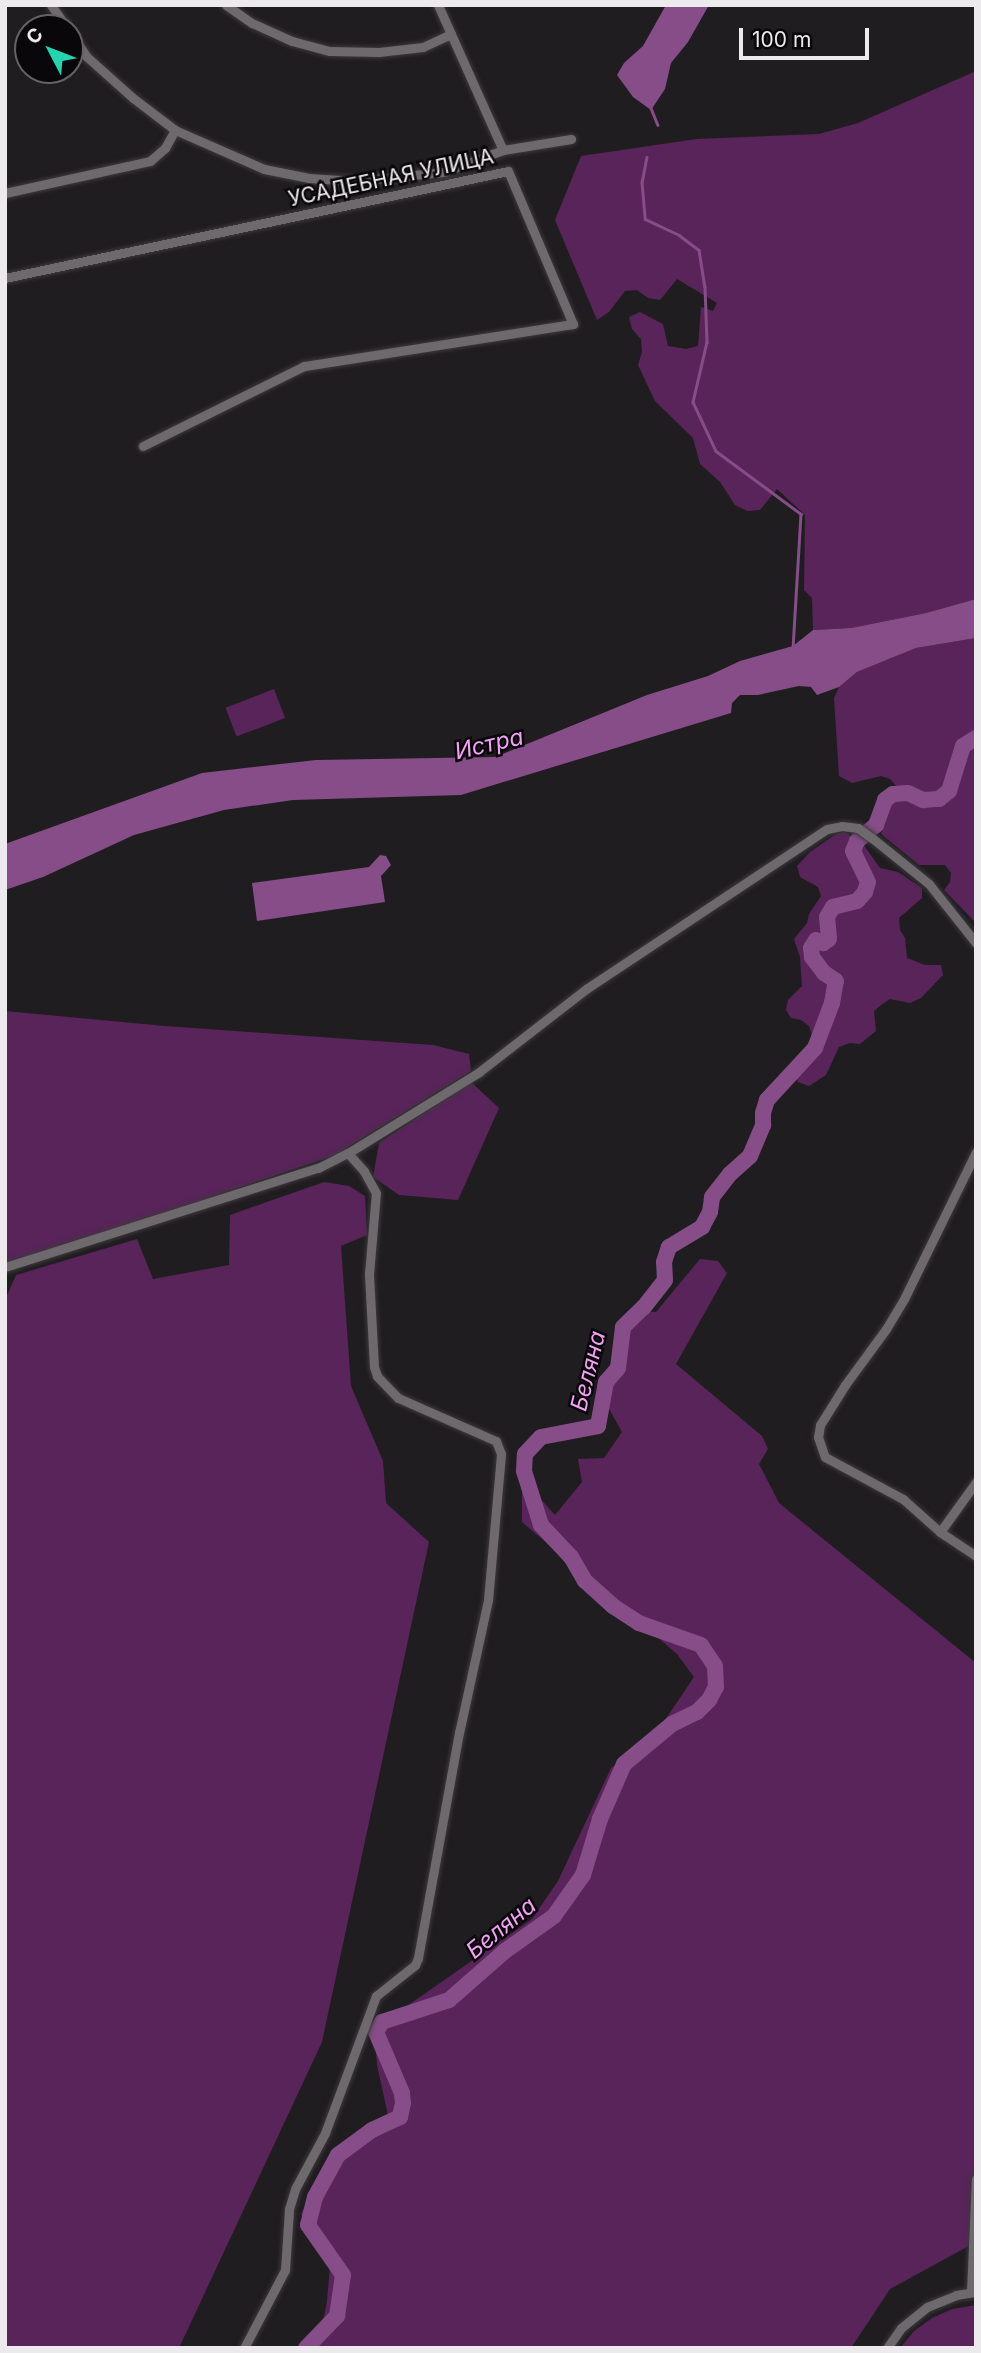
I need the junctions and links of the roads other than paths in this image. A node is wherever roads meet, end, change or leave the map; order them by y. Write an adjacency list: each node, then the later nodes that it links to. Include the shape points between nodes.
1 (226, 5): 3 (street, via 292,41 330,51 423,47)
2 (438, 5): 3 (street)
3 (451, 34): 7 (street)
4 (84, 53): 5 (street)
5 (175, 130): 7 (street, via 264,169 355,181 444,172); 8 (street, via 150,161)
6 (570, 139): 7 (street)
7 (503, 150)
8 (5, 193)
9 (5, 278): 10 (street, УСАДЕБНАЯ УЛИЦА, via 508,171 573,324 304,366)
10 (143, 446)
11 (976, 943): 13 (street, via 929,884 872,838 858,828 827,828 586,989 480,1072)
12 (976, 1152): 16 (street, via 904,1299 820,1425 818,1437 825,1457 903,1499)
13 (348, 1153): 14 (street, via 318,1168); 20 (street, via 376,1194 369,1274 377,1376 398,1398 496,1441 501,1454 488,1600 418,1958 376,1996 325,2133 295,2189 289,2209 285,2270)
14 (5, 1267)
15 (976, 1482): 16 (street)
16 (940, 1531): 17 (street)
17 (976, 1556)
18 (976, 2179): 19 (street)
19 (973, 2292): 21 (street, via 927,2307 901,2328)
20 (244, 2348)
21 (887, 2348)

